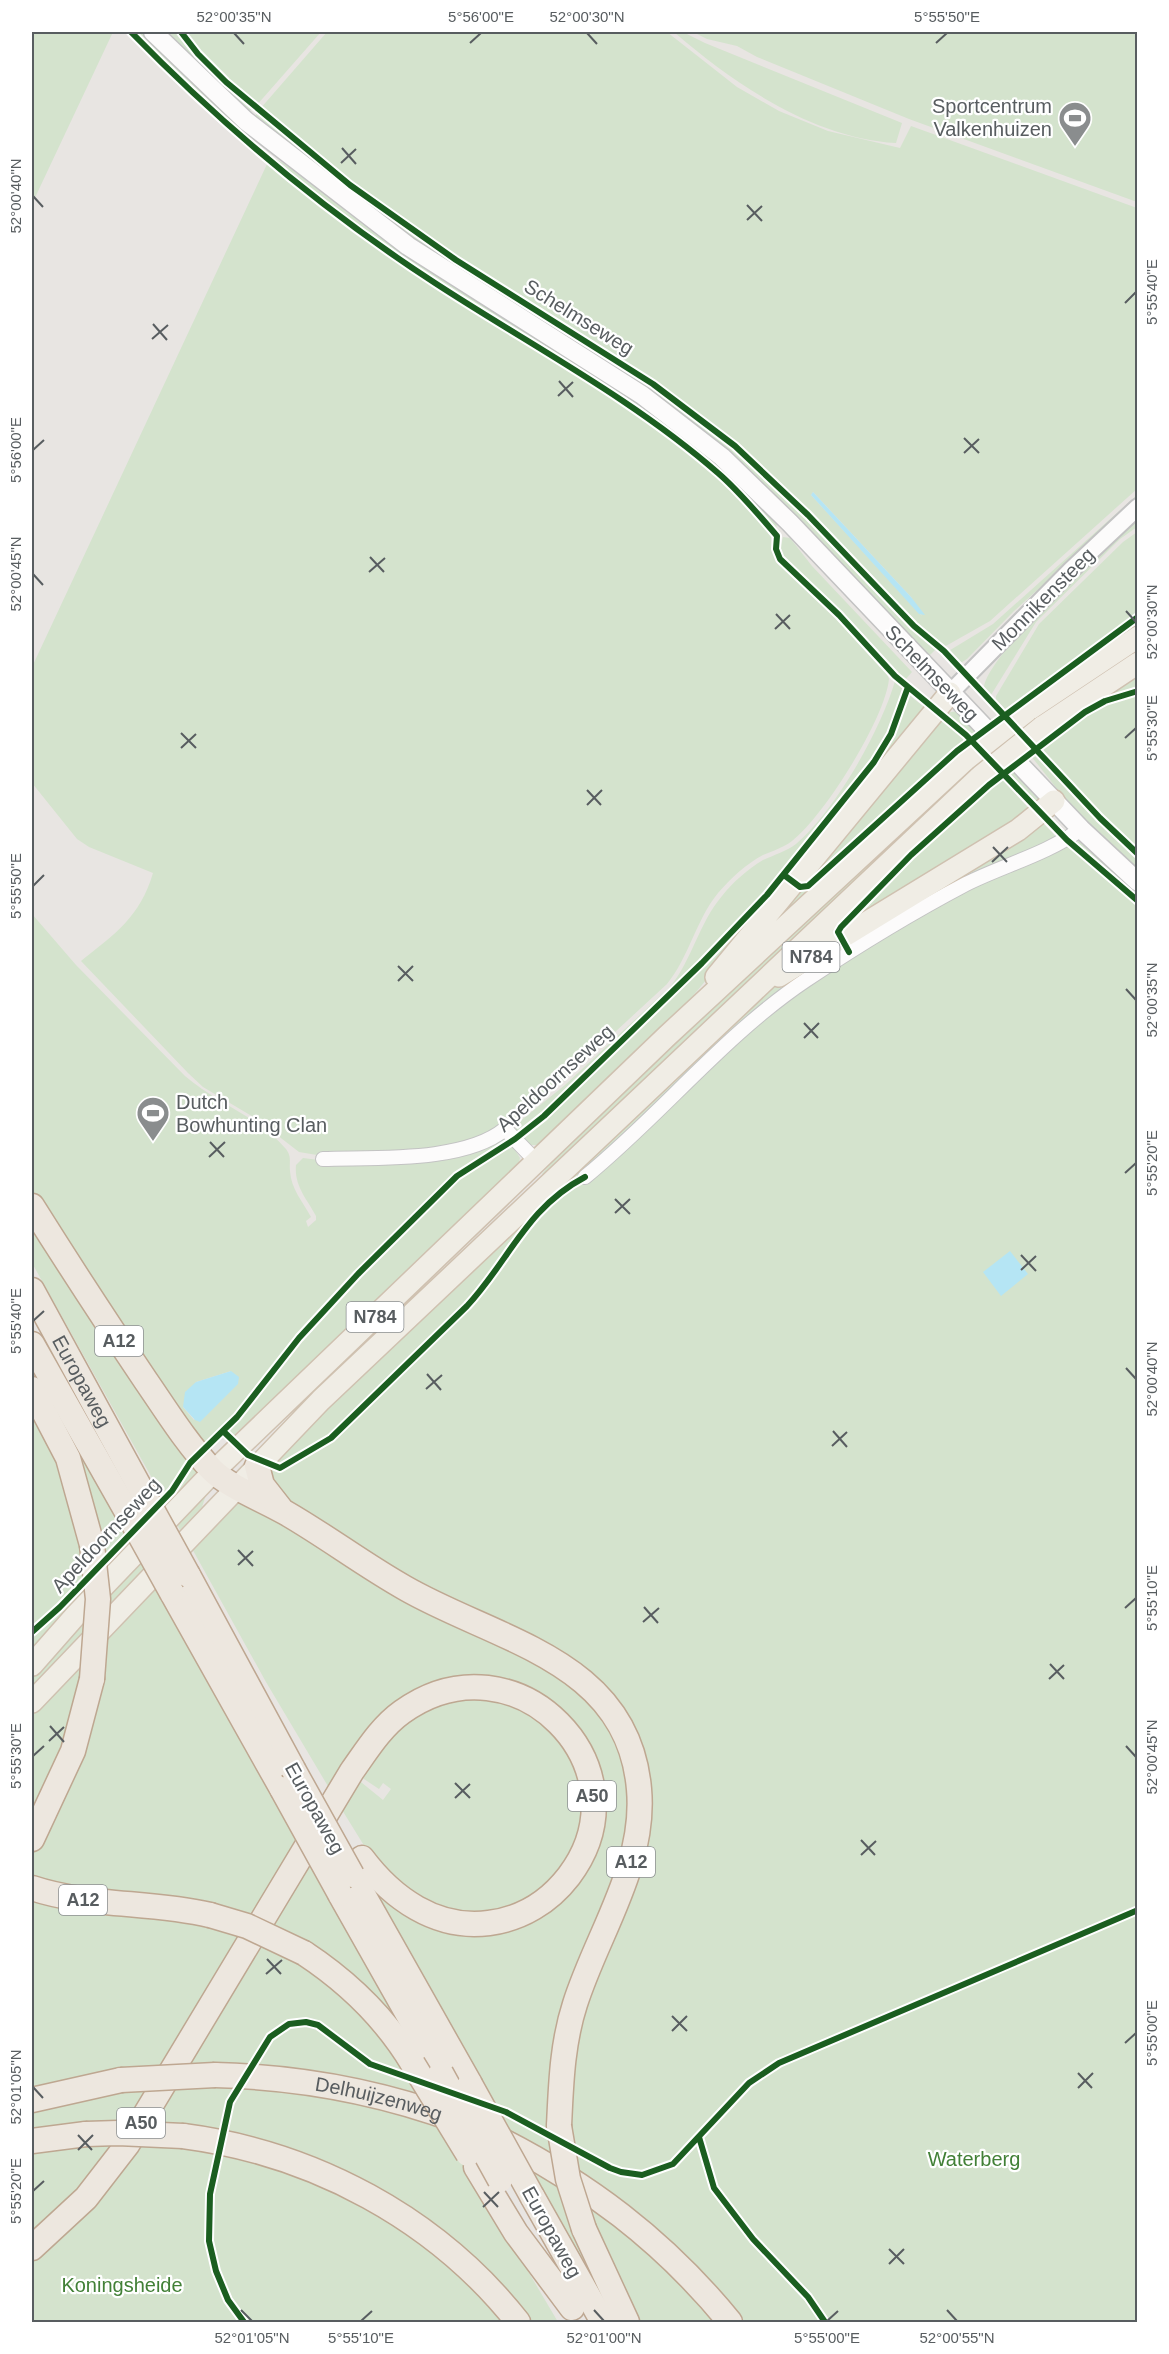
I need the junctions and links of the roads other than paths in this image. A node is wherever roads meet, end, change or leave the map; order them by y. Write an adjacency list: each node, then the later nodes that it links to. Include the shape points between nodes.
1 (153, 32): 5 (main road, Schelmseweg, via 246,121 408,246 642,395 697,436 790,523)
2 (1137, 507): 5 (street, Monnikensteeg)
3 (1137, 637): 10 (main road, Apeldoornseweg / N784, bridge, via 1027,711 965,760)
4 (1137, 663): 9 (main road, N784, bridge, via 1042,727 981,776)
5 (950, 693): 6 (main road, Schelmseweg); 10 (main road, N784)
6 (1054, 801): 7 (main road, Schelmseweg); 9 (main road, N784, via 1018,830)
7 (1081, 830): 8 (main road, Schelmseweg); 13 (street, via 1060,844 965,885 784,995)
8 (1137, 882)
9 (755, 988): 18 (main road, N784, via 379,1343)
10 (667, 1036): 12 (main road, Apeldoornseweg / N784)
11 (323, 1159): 12 (street, Apeldoornseweg, via 412,1158 470,1146 505,1130)
12 (538, 1163): 19 (main road, Apeldoornseweg / N784)
13 (585, 1177)
14 (32, 1206): 19 (highway, A12, via 168,1413)
15 (32, 1290): 21 (highway, Europaweg / A12)
16 (32, 1344): 21 (highway, Europaweg / A12)
17 (32, 1389): 26 (highway, bridge, via 68,1458 92,1545 98,1599 92,1679 81,1725 70,1759)
18 (257, 1466): 20 (main road, N784); 22 (highway, A12, via 262,1485)
19 (213, 1472): 20 (highway); 23 (main road, Apeldoornseweg / N784)
20 (238, 1486): 22 (highway, A12, via 250,1496); 24 (main road, N784)
21 (135, 1503): 25 (highway, Europaweg / A12, bridge, via 188,1575); 25 (highway, Europaweg / A12, bridge, via 172,1593)
22 (284, 1511): 35 (highway, A12, bridge, via 406,1589 564,1665 600,1698 625,1737 639,1787 639,1825 629,1869 570,2019 559,2126 568,2179 584,2229)
23 (32, 1665)
24 (32, 1702)
25 (291, 1772): 27 (highway, Europaweg / A12, bridge)
26 (32, 1839)
27 (351, 1875): 31 (highway, A50, via 381,1880 402,1899 438,1918 479,1924 519,1915 555,1892 572,1872 586,1845 592,1793 582,1757 547,1711 531,1700 503,1690 471,1687 442,1692 421,1700 393,1720 352,1771 127,2145 86,2198); 32 (highway, Europaweg / A12, bridge, via 441,2073); 34 (highway, Europaweg / A12, bridge)
28 (32, 1887): 32 (highway, A12, bridge, via 82,1900 161,1906 210,1915 247,1926 304,1953 334,1974 403,2047 516,2233)
29 (32, 2100): 36 (highway, Delhuijzenweg / A50, bridge, via 121,2080 215,2075 308,2080 427,2109 492,2136 612,2206 672,2259)
30 (32, 2141): 33 (highway, A50, bridge, via 86,2134 183,2136 300,2164 364,2194 426,2234 493,2293)
31 (32, 2248)
32 (576, 2315)
33 (518, 2322)
34 (603, 2322)
35 (627, 2322)
36 (730, 2322)

